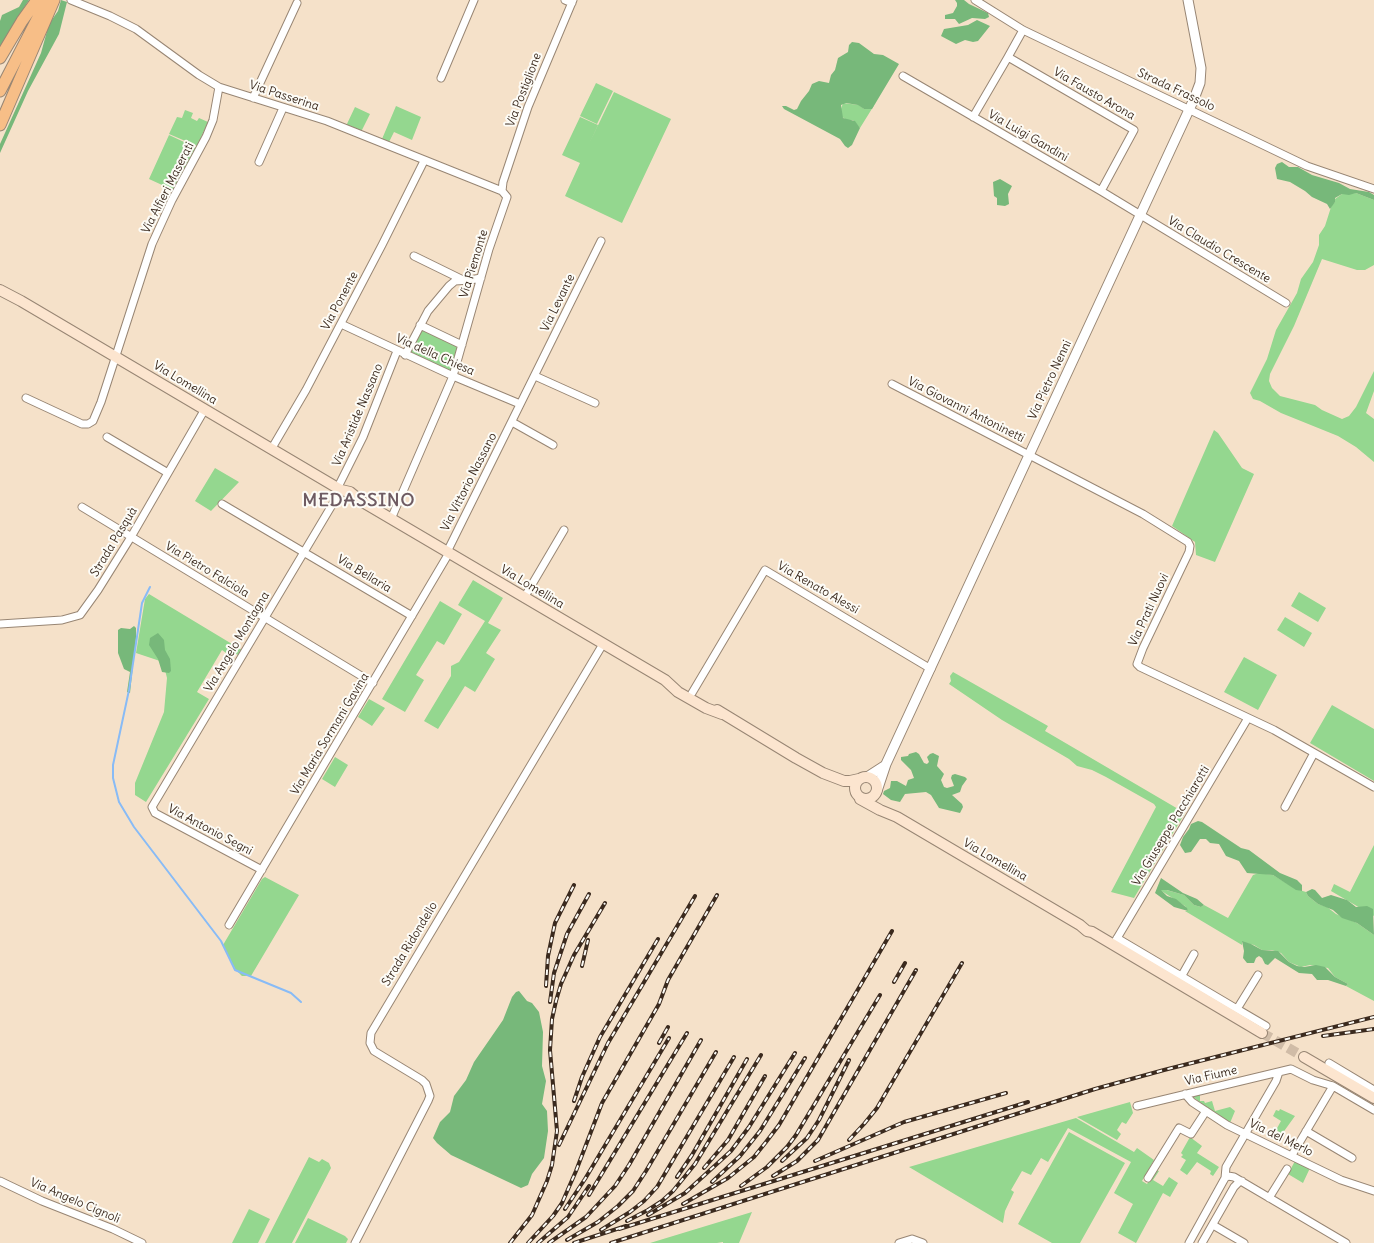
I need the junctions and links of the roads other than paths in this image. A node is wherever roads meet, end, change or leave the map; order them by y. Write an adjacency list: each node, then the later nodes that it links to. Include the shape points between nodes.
1 (36, 0): 12 (highway)
2 (46, 0): 16 (highway)
3 (54, 0): 21 (highway)
4 (71, 0): 15 (street, Via Passerina, via 136,29)
5 (474, 0): 14 (street)
6 (975, 0): 10 (street, Strada Frassolo)
7 (1188, 0): 19 (street, Via Pietro Nenni, via 1201,68 1200,83)
8 (570, 1): 25 (street, Via Postiglione, via 528,107)
9 (297, 3): 17 (street)
10 (1023, 30): 11 (street); 19 (street, Strada Frassolo)
11 (1008, 57): 20 (street); 26 (street, Via Fausto Arona, via 1134,130)
12 (0, 58)
13 (903, 76): 20 (street, Via Luigi Gandini)
14 (441, 78)
15 (219, 87): 17 (street, Via Passerina); 41 (street, Via Alfieri Maserati, via 206,137 152,244)
16 (0, 91)
17 (253, 98): 18 (street, Via Passerina)
18 (284, 108): 22 (street, Via Passerina); 23 (street)
19 (1190, 109): 24 (street, Strada Frassolo, via 1307,166); 27 (street, Via Pietro Nenni)
20 (973, 117): 26 (street, Via Luigi Gandini)
21 (0, 125)
22 (424, 161): 25 (street, Via Passerina); 36 (street, Via Ponente)
23 (260, 162)
24 (1374, 189)
25 (502, 191): 30 (street, Via Piemonte, via 507,197)
26 (1100, 191): 27 (street, Via Luigi Gandini)
27 (1141, 216): 35 (street, Via Claudio Crescente); 53 (street, Via Pietro Nenni)
28 (601, 240): 43 (street, Via Levante)
29 (414, 256): 31 (street)
30 (481, 278): 31 (street); 38 (street, Via Piemonte)
31 (462, 280): 37 (street, via 455,281 437,298)
32 (0, 286): 34 (main road)
33 (0, 290): 34 (main road)
34 (16, 298): 41 (main road, Via Lomellina)
35 (1286, 302)
36 (341, 324): 39 (street, Via della Chiesa); 52 (street, Via Ponente)
37 (420, 325): 38 (street); 40 (street)
38 (462, 345): 42 (street, Via Piemonte)
39 (397, 351): 40 (street, Via della Chiesa); 55 (street, Via Aristide Nassano)
40 (405, 354): 42 (street, Via della Chiesa)
41 (116, 356): 45 (street, Via Alfieri Maserati, via 101,402 90,423 82,424); 48 (main road, Via Lomellina)
42 (453, 376): 47 (street, Via della Chiesa); 58 (street)
43 (535, 376): 46 (street); 47 (street, Via Vittorio Nassano)
44 (892, 384): 53 (street, Via Giovanni Antoninetti)
45 (26, 398)
46 (596, 403)
47 (520, 404): 49 (street, Via Vittorio Nassano)
48 (205, 409): 52 (main road, Via Lomellina); 54 (street, Strada Pasquà)
49 (512, 422): 51 (street); 62 (street, Via Vittorio Nassano)
50 (107, 437): 54 (street)
51 (553, 445)
52 (272, 448): 55 (main road, Via Lomellina)
53 (1029, 455): 68 (street, Via Pietro Nenni); 73 (street, Via Prati Nuovi, via 1143,514 1188,542 1189,552 1137,664)
54 (168, 473): 60 (street, Strada Pasquà)
55 (340, 489): 58 (main road, Via Lomellina); 61 (street, Via Angelo Montagna)
56 (222, 504): 61 (street, Via Bellaria)
57 (82, 507): 60 (street, Via Pietro Falciola)
58 (391, 519): 62 (main road, Via Lomellina)
59 (564, 530): 63 (street)
60 (131, 536): 65 (street, Via Pietro Falciola); 66 (street, Strada Pasquà, via 80,615 62,620)
61 (304, 552): 64 (street, Via Bellaria); 65 (street, Via Angelo Montagna)
62 (448, 552): 63 (main road, Via Lomellina); 64 (street, Via Maria Sormani Gavina)
63 (524, 598): 67 (main road, Via Lomellina)
64 (412, 616): 70 (street, Via Maria Sormani Gavina)
65 (265, 618): 70 (street, Via Pietro Falciola); 81 (street, Via Angelo Montagna)
66 (0, 624)
67 (603, 644): 69 (main road, Via Lomellina); 115 (street, Strada Ridondello, via 371,1033 370,1044 374,1051 422,1080 430,1096)
68 (931, 669): 71 (street, Via Renato Alessi, via 765,570); 76 (street, Via Pietro Nenni)
69 (665, 680): 71 (main road, Via Lomellina); 72 (main road, Via Lomellina, via 678,692)
70 (373, 683): 84 (street, Via Maria Sormani Gavina)
71 (692, 693): 72 (main road, Via Lomellina)
72 (722, 714): 75 (main road, Via Lomellina)
73 (1248, 718): 74 (street, Via Prati Nuovi); 86 (street, Via Giuseppe Pacchiarotti)
74 (1314, 753): 78 (street, Via Prati Nuovi); 82 (street)
75 (796, 758): 77 (main road, Via Lomellina, via 839,780 850,782); 80 (main road, Via Lomellina, via 829,782 848,789)
76 (886, 764): 77 (street); 79 (street, Via Pietro Nenni)
77 (863, 778): 79 (main road, Via Lomellina, via 870,778 876,783); 80 (main road, via 854,786)
78 (1374, 787)
79 (877, 792): 80 (main road, via 868,800); 83 (main road, Via Lomellina, via 881,804)
80 (858, 797): 83 (main road, Via Lomellina)
81 (152, 807): 84 (street, Via Antonio Segni, via 155,813)
82 (1285, 807)
83 (896, 817): 86 (main road, Via Lomellina, via 1092,932)
84 (262, 870): 85 (street, Via Maria Sormani Gavina)
85 (229, 925)
86 (1115, 942): 89 (street, Via Lomellina); 91 (main road, Via Lomellina)
87 (1194, 954): 89 (street)
88 (1258, 975): 90 (street)
89 (1181, 977): 90 (street, Via Lomellina)
90 (1237, 1009): 91 (street, Via Lomellina)
91 (1264, 1030)
92 (1304, 1057): 98 (main road)
93 (1329, 1063): 96 (street)
94 (1279, 1072): 95 (street, Via Fiume, via 1300,1072); 97 (street, Via Fiume); 103 (street)
95 (1333, 1086): 100 (street); 102 (street)
96 (1374, 1090)
97 (1185, 1094): 99 (street, Via Fiume); 101 (street, Via del Merlo)
98 (1374, 1098)
99 (1137, 1106)
100 (1374, 1110)
101 (1206, 1111): 103 (street, Via del Merlo); 107 (street, via 1191,1134 1179,1128)
102 (1306, 1131): 104 (street); 105 (street)
103 (1246, 1134): 104 (street, Via del Merlo); 108 (street, via 1226,1167)
104 (1292, 1155): 111 (street, Via del Merlo, via 1341,1180)
105 (1352, 1158)
106 (1287, 1169): 112 (street)
107 (1148, 1178)
108 (1225, 1178): 110 (street, via 1231,1176); 118 (street)
109 (0, 1181): 114 (street, Via Angelo Cignoli)
110 (1242, 1182): 112 (street); 113 (street, via 1234,1187)
111 (1374, 1191)
112 (1270, 1198): 121 (street)
113 (1213, 1224): 119 (street); 120 (street)
114 (142, 1243)
115 (355, 1243)
116 (899, 1243): 117 (street, via 912,1239)
117 (923, 1243)
118 (1189, 1243)
119 (1202, 1243)
120 (1244, 1243)
121 (1346, 1243)

